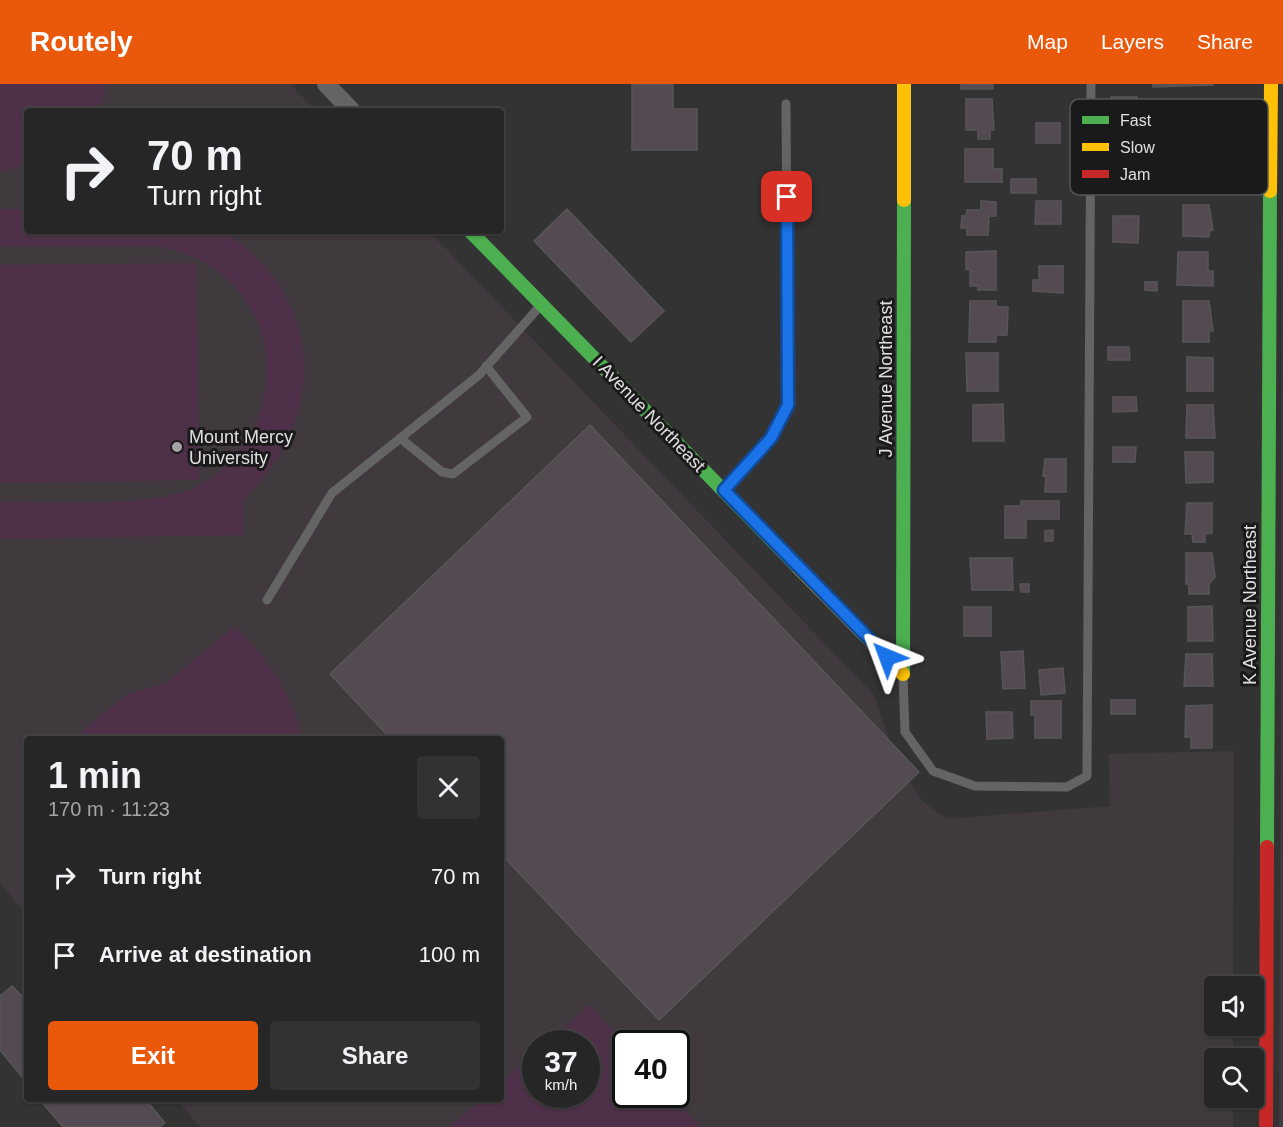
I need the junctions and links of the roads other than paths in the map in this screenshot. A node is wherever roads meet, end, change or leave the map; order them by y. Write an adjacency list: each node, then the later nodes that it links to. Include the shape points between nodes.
1 (326, 84): 7 (street)
2 (904, 84): 15 (street, J Avenue Northeast)
3 (1091, 84): 5 (lane)
4 (1271, 84): 16 (street, K Avenue Northeast, via 1270,1102)
5 (1091, 99)
6 (786, 104): 13 (lane, via 788,405 771,438)
7 (349, 108)
8 (1090, 195): 15 (lane, via 1087,776 1067,787 975,786 933,771 905,732)
9 (473, 234): 10 (street, I Avenue Northeast)
10 (541, 304): 11 (lane); 13 (street, I Avenue Northeast)
11 (486, 366): 12 (lane); 12 (lane, via 527,417 453,474 442,472)
12 (400, 438): 14 (lane, via 332,493)
13 (724, 490): 15 (street, I Avenue Northeast)
14 (267, 600)
15 (903, 674)
16 (1266, 1127)

